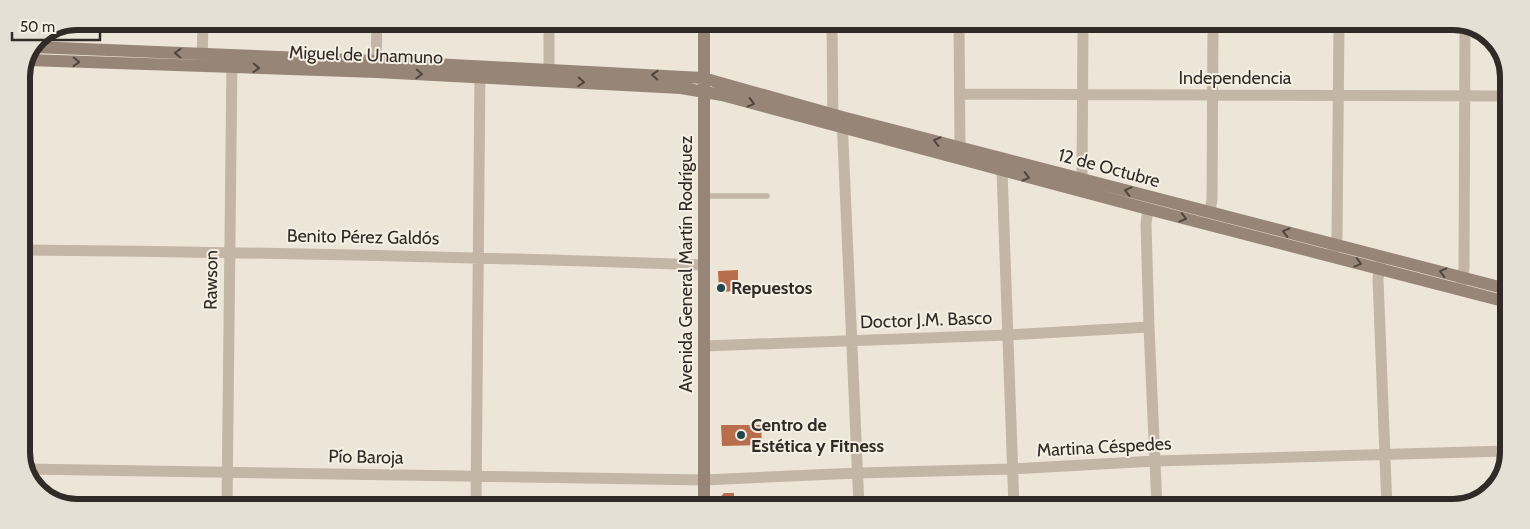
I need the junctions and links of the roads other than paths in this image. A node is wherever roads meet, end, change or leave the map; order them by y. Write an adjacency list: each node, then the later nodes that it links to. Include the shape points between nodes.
1 (204, 30): 12 (street)
2 (377, 30): 14 (street)
3 (550, 30): 16 (street)
4 (704, 30): 17 (street, Avenida General Martín Rodríguez)
5 (832, 30): 24 (street)
6 (959, 30): 18 (street)
7 (1083, 30): 19 (street)
8 (1213, 30): 22 (street)
9 (1338, 30): 20 (street)
10 (1465, 31): 21 (street)
11 (35, 56): 12 (street, Miguel de Unamuno)
12 (203, 61): 13 (street, Miguel de Unamuno)
13 (231, 62): 14 (street, Miguel de Unamuno); 34 (street, Rawson)
14 (376, 66): 15 (street, Miguel de Unamuno)
15 (480, 72): 16 (street, Miguel de Unamuno); 35 (street)
16 (549, 75): 17 (street, Miguel de Unamuno, via 681,88)
17 (704, 85): 24 (street, 12 de Octubre, via 722,95); 28 (street, Avenida General Martín Rodríguez)
18 (961, 94): 19 (street, Independencia); 25 (street)
19 (1083, 95): 22 (street, Independencia); 27 (street)
20 (1339, 95): 21 (street, Independencia); 22 (street, Independencia); 33 (street, via 1337,237)
21 (1465, 95): 23 (street, Independencia); 38 (street, via 1464,269)
22 (1213, 96): 31 (street)
23 (1500, 96)
24 (838, 121): 25 (street, 12 de Octubre); 43 (street)
25 (957, 152): 26 (street, 12 de Octubre)
26 (1004, 165): 27 (street, 12 de Octubre); 30 (street, 12 de Octubre, one-way to 30); 42 (street)
27 (1082, 179): 31 (street, 12 de Octubre, one-way to 27)
28 (704, 196): 29 (lane); 37 (street, Avenida General Martín Rodríguez)
29 (767, 196)
30 (1148, 209): 33 (street, 12 de Octubre, one-way to 33); 41 (street)
31 (1210, 212): 33 (street, 12 de Octubre, one-way to 31)
32 (30, 250): 34 (street, Benito Pérez Galdós)
33 (1334, 250): 36 (street, 12 de Octubre)
34 (229, 252): 35 (street, Benito Pérez Galdós); 50 (street, Rawson)
35 (478, 257): 37 (street, Benito Pérez Galdós); 52 (street)
36 (1380, 263): 38 (street, 12 de Octubre); 46 (street)
37 (704, 265): 44 (street, Avenida General Martín Rodríguez)
38 (1461, 283): 39 (street, 12 de Octubre); 40 (street, 12 de Octubre)
39 (1500, 288)
40 (1500, 299)
41 (1149, 327): 42 (street, Doctor J.M. Basco); 47 (street)
42 (1008, 336): 43 (street, Doctor J.M. Basco); 49 (street)
43 (853, 340): 44 (street, Doctor J.M. Basco); 51 (street)
44 (704, 346): 53 (street, Avenida General Martín Rodríguez)
45 (1500, 451): 46 (street, Martina Céspedes)
46 (1385, 454): 47 (street, Martina Céspedes); 60 (street)
47 (1155, 461): 49 (street, Martina Céspedes); 59 (street)
48 (33, 469): 50 (street, Pío Baroja)
49 (1012, 469): 51 (street, Martina Céspedes); 58 (street)
50 (227, 472): 52 (street, Pío Baroja); 54 (street, Rawson)
51 (858, 473): 53 (street, Martina Céspedes); 57 (street)
52 (476, 476): 53 (street, Pío Baroja); 55 (street)
53 (704, 480): 56 (street, Avenida General Martín Rodríguez)
54 (227, 499)
55 (476, 499)
56 (704, 499)
57 (859, 499)
58 (1014, 499)
59 (1157, 499)
60 (1387, 499)

